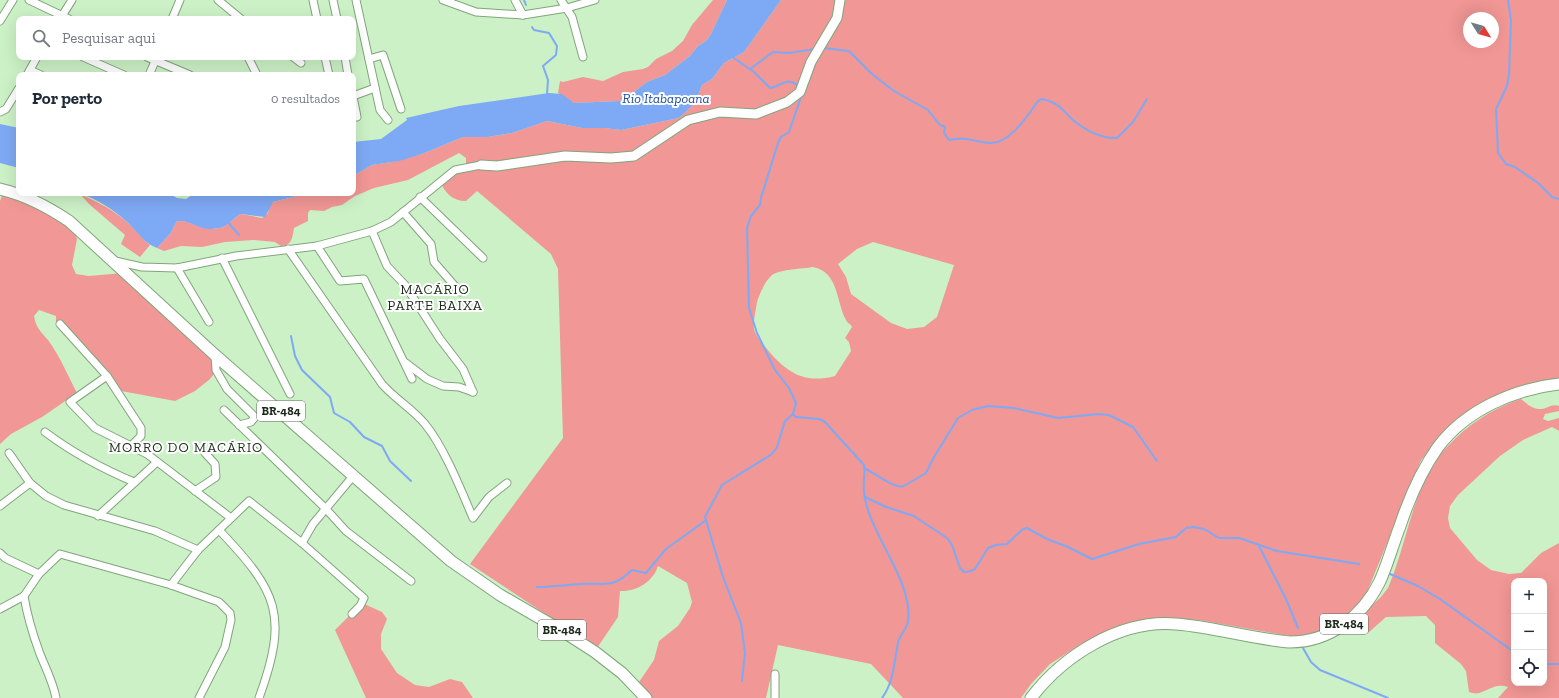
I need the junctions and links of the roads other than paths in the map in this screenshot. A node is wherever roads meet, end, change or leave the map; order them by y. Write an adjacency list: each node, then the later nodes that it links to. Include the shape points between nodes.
1 (13, 0): 22 (street)
2 (29, 0): 16 (street)
3 (72, 0): 17 (street)
4 (180, 0): 18 (street)
5 (218, 0): 19 (street)
6 (313, 0): 20 (street)
7 (333, 0): 21 (street)
8 (356, 0): 24 (street)
9 (443, 0): 15 (street, via 476,12)
10 (515, 0): 15 (street)
11 (561, 0): 14 (street)
12 (595, 0): 14 (street)
13 (840, 0): 49 (street, via 837,18 811,62 800,92 787,102 756,114 720,112 688,120 634,156 565,156 497,166)
14 (567, 8): 15 (street); 23 (street, via 572,17)
15 (523, 15)
16 (59, 16)
17 (62, 16)
18 (173, 16)
19 (237, 16)
20 (316, 16)
21 (336, 16)
22 (0, 21)
23 (583, 58)
24 (369, 59): 41 (street); 44 (street, via 383,55)
25 (35, 60): 34 (street)
26 (90, 60): 35 (street)
27 (156, 60): 36 (street)
28 (158, 60): 37 (street)
29 (250, 60): 38 (street)
30 (296, 60): 33 (street)
31 (326, 60): 39 (street)
32 (346, 60): 40 (street)
33 (301, 63)
34 (28, 72)
35 (117, 72)
36 (150, 72)
37 (184, 72)
38 (256, 72)
39 (328, 72)
40 (348, 72)
41 (375, 88): 42 (street); 48 (street, via 380,110)
42 (356, 96)
43 (16, 102): 45 (street)
44 (401, 109)
45 (0, 112)
46 (356, 112): 47 (street)
47 (357, 117)
48 (388, 120)
49 (481, 165): 53 (street, via 455,170)
50 (0, 189): 51 (main road, BR-484)
51 (16, 193)
52 (24, 196): 60 (main road, BR-484, via 69,221)
53 (420, 197): 54 (street); 59 (street)
54 (403, 212): 55 (street, via 391,222); 62 (street, via 431,244 434,262)
55 (372, 231): 56 (street); 66 (street, via 388,266 405,285 463,369 473,392 459,387 443,386 427,379)
56 (316, 246): 57 (street); 66 (street, via 340,281 364,279)
57 (288, 249): 58 (street); 81 (street, via 382,384 425,424 459,486 473,518 489,497)
58 (222, 258): 61 (street); 70 (street)
59 (483, 258)
60 (112, 260): 61 (street, via 142,267); 65 (main road, BR-484)
61 (177, 268): 63 (street)
62 (460, 292)
63 (209, 322)
64 (60, 324): 67 (street)
65 (215, 355): 72 (street, via 216,370 227,389 255,417 251,422); 78 (main road, BR-484)
66 (406, 363): 68 (street)
67 (108, 376): 74 (street, via 141,428 141,436); 74 (street, via 70,402 95,428)
68 (412, 379)
69 (1559, 384): 103 (main road, BR-484, via 1527,390 1493,403 1450,434 1439,447 1417,485 1386,568 1372,595 1351,618 1326,636 1309,641 1290,642 1174,624 1143,626 1119,633 1078,653 1057,669)
70 (290, 394)
71 (224, 410): 72 (street)
72 (239, 425): 84 (street)
73 (45, 432): 79 (street, via 66,449)
74 (132, 445): 77 (street)
75 (9, 453): 80 (street)
76 (205, 453): 82 (street, via 215,464 216,477)
77 (157, 462): 79 (street); 82 (street)
78 (354, 475): 84 (street); 101 (main road, BR-484, via 423,538 469,575 596,652 622,673)
79 (134, 482): 85 (street)
80 (30, 483): 83 (street); 85 (street, via 46,496 64,505)
81 (507, 483)
82 (196, 491): 86 (street)
83 (0, 506)
84 (325, 508): 88 (street, via 312,524); 92 (street, via 346,531)
85 (98, 516): 89 (street, via 155,531)
86 (231, 518): 87 (street); 88 (street, via 249,501)
87 (219, 530): 89 (street); 100 (street, via 248,560 263,581 275,612 276,629 270,668)
88 (302, 543): 96 (street, via 364,598)
89 (198, 550): 93 (street)
90 (0, 553): 91 (street, via 5,558)
91 (39, 574): 93 (street, via 60,554); 94 (street)
92 (411, 581)
93 (171, 585): 99 (street, via 219,602 230,613 231,620 225,647)
94 (24, 596): 95 (street); 98 (street, via 27,614 40,654 48,668)
95 (0, 609)
96 (352, 614)
97 (775, 674): 102 (street)
98 (56, 698)
99 (199, 698)
100 (259, 698)
101 (646, 698)
102 (775, 698)
103 (1031, 698)

